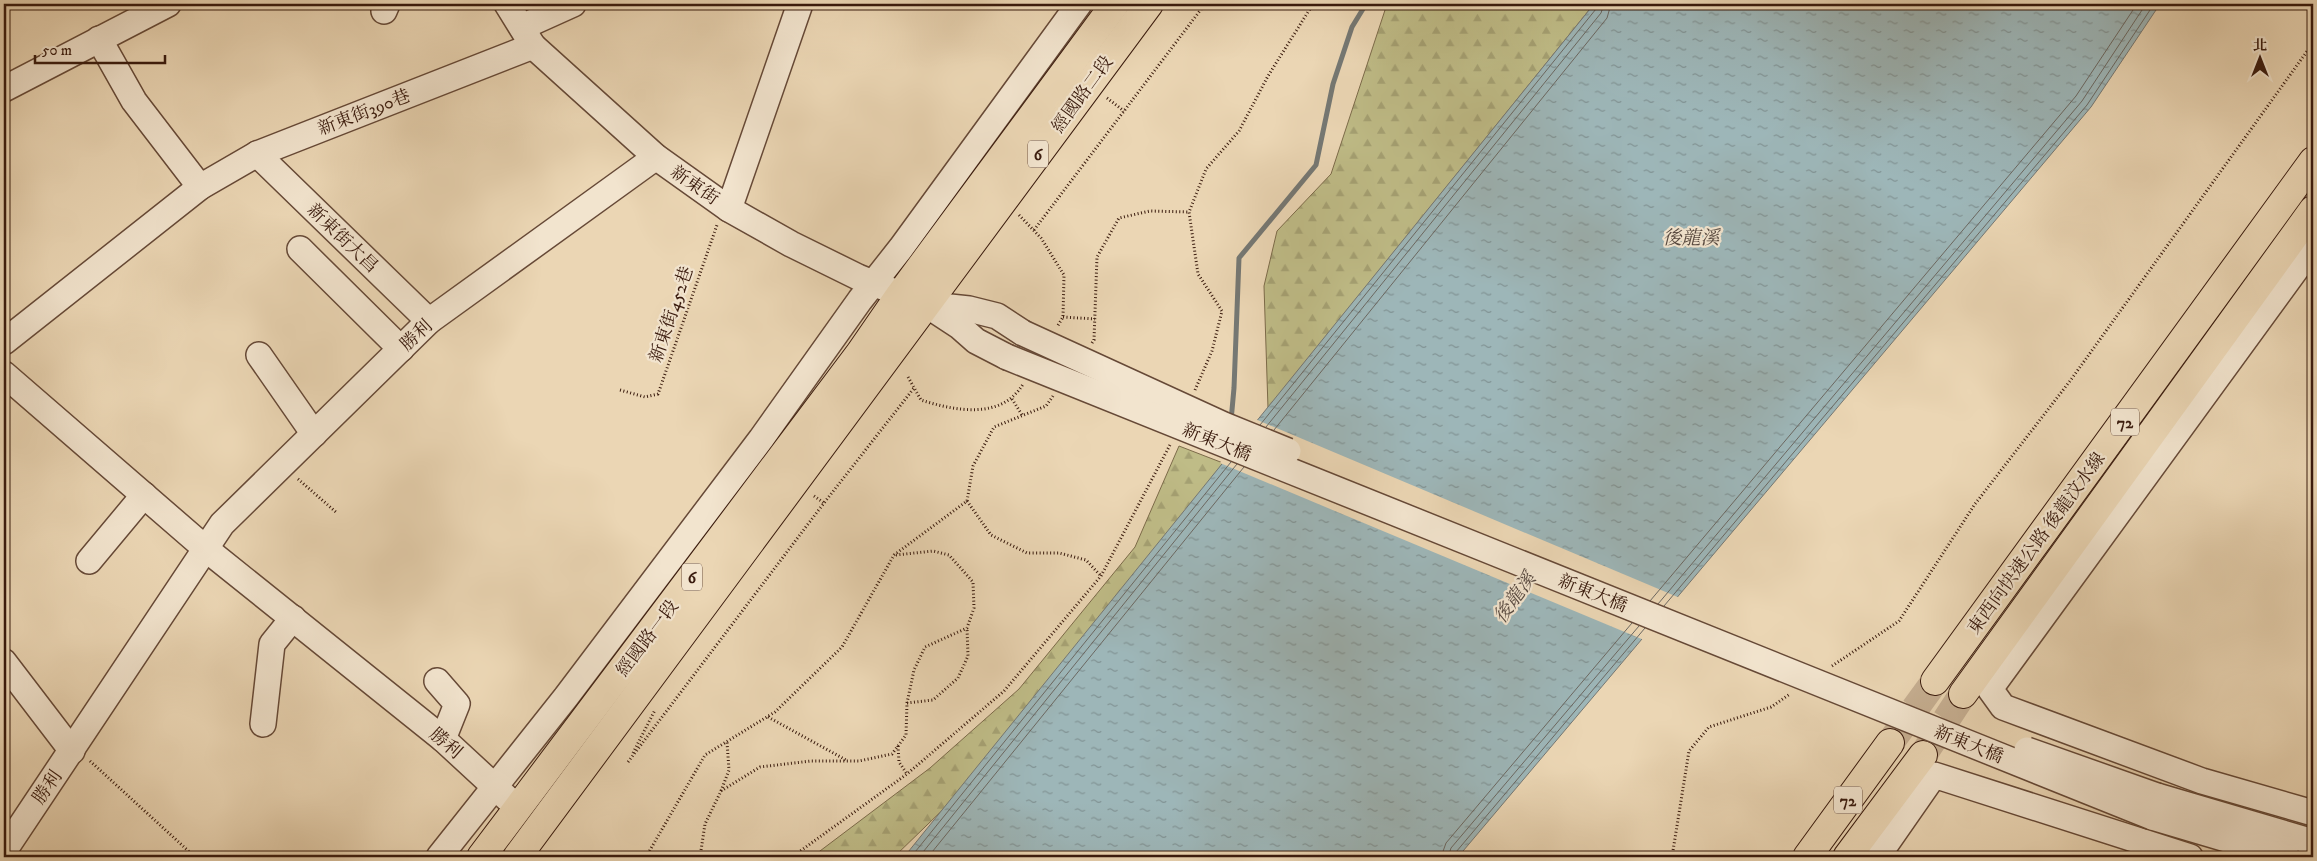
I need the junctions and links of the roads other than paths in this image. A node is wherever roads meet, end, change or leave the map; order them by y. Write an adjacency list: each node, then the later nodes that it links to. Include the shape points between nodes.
1 (168, 4): 9 (street)
2 (507, 4): 8 (street, 新東街)
3 (573, 4): 8 (street, 新東街390巷)
4 (800, 4): 15 (street)
5 (1079, 4): 19 (street)
6 (1115, 4): 20 (main road, 經國路二段 / 6)
7 (1149, 4): 21 (main road, 經國路二段 / 6)
8 (527, 37): 11 (street, 新東街390巷); 12 (street, 新東街)
9 (99, 40): 10 (street); 14 (street, via 134,101)
10 (4, 89)
11 (256, 154): 14 (street, 新東街390巷); 22 (street, 新東街大昌)
12 (656, 157): 15 (street, 新東街); 22 (street, 勝利)
13 (2313, 161): 34 (main road, 東西向快速公路 後龍汶水線 / 72)
14 (200, 187): 23 (street)
15 (726, 207): 19 (street, 新東街, via 791,244)
16 (2313, 210): 35 (main road, 東西向快速公路 後龍汶水線 / 72)
17 (2313, 246): 44 (street, via 1990,689 2003,707 2202,781)
18 (300, 249): 24 (street)
19 (874, 284): 20 (street, 新東街); 41 (street, via 755,447)
20 (900, 295): 21 (street, 新東街); 43 (main road, 經國路一段 / 6)
21 (927, 305): 42 (street, 新東大橋, bridge, via 976,341 1006,357); 42 (street, 新東大橋, bridge, via 969,309 997,316 1023,333 1224,426); 49 (main road, 經國路一段 / 6)
22 (429, 322): 24 (street, 勝利)
23 (4, 342)
24 (401, 349): 27 (street, 勝利)
25 (259, 355): 27 (street)
26 (4, 374): 28 (street)
27 (314, 434): 29 (street, 勝利, via 222,524)
28 (144, 495): 29 (street); 30 (street)
29 (206, 548): 31 (street, 勝利); 39 (street, 勝利)
30 (89, 561)
31 (293, 618): 36 (street, via 272,644); 37 (street, 勝利)
32 (4, 662): 39 (street)
33 (437, 681): 37 (street, via 457,704)
34 (1935, 682)
35 (1963, 694)
36 (263, 724)
37 (443, 739): 41 (street, 勝利)
38 (1890, 743): 50 (main road, 72)
39 (72, 751): 45 (street, 勝利)
40 (1923, 755): 51 (main road, 72)
41 (495, 788): 43 (street, 勝利); 47 (street)
42 (2154, 806): 46 (street); 54 (street)
43 (520, 807): 48 (main road, 經國路一段 / 6)
44 (2313, 813)
45 (6, 840)
46 (2313, 842)
47 (439, 857)
48 (481, 857)
49 (518, 857)
50 (1807, 857)
51 (1847, 857)
52 (1877, 857): 53 (street, via 1934,775)
53 (2190, 857)
54 (2287, 857)

